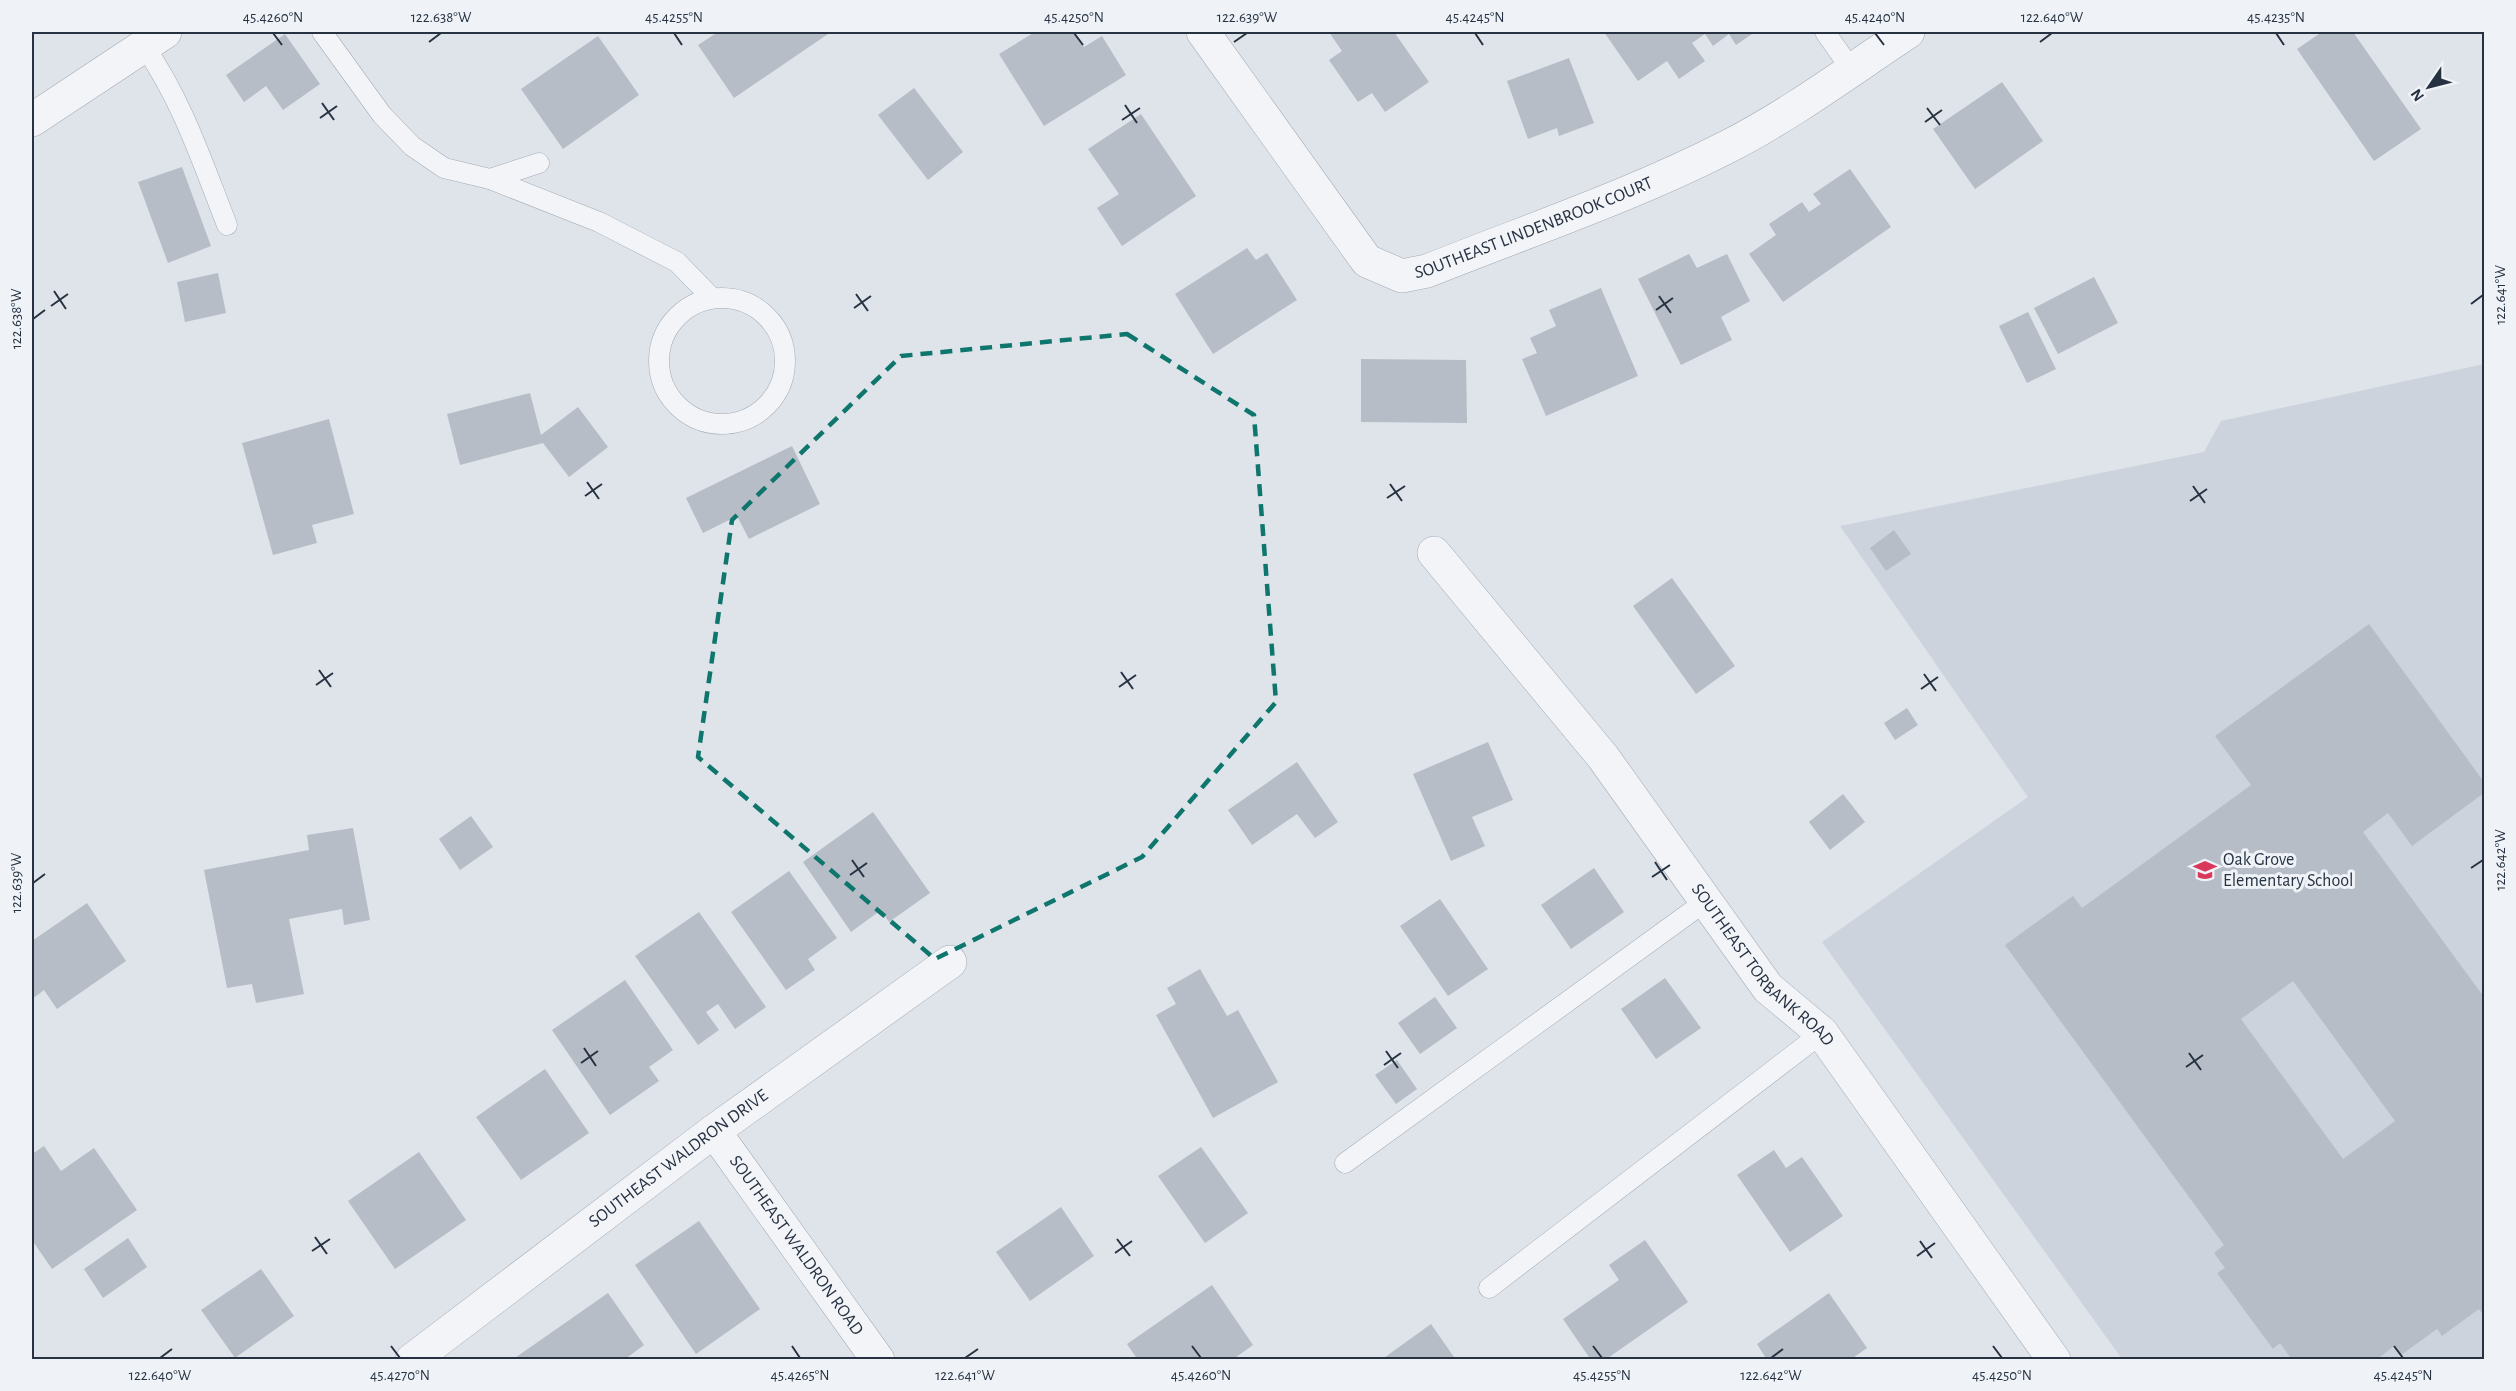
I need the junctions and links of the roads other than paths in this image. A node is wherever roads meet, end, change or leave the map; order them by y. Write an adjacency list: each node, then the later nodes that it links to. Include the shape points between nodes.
1 (322, 32): 9 (lane, via 382,115 412,146 444,168)
2 (1203, 32): 6 (street, SOUTHEAST LINDENBROOK COURT, via 1367,261 1402,276 1438,267 1728,147)
3 (1825, 32): 6 (lane)
4 (1908, 32): 6 (street, SOUTHEAST LINDENBROOK COURT)
5 (155, 39): 7 (street); 10 (lane, via 159,68 190,129)
6 (1851, 69)
7 (32, 120)
8 (539, 163): 9 (lane)
9 (490, 179): 11 (lane, via 599,222 677,262)
10 (227, 225)
11 (712, 298): 11 (lane, via 692,305 675,318 663,337 658,358 661,380 670,399 687,414 706,423 727,425 764,410 785,375 786,354 780,334 768,317 733,298)
12 (1434, 553): 13 (street, SOUTHEAST TORBANK ROAD, via 1603,758)
13 (1706, 901): 15 (street, SOUTHEAST TORBANK ROAD, via 1768,988); 17 (lane)
14 (950, 962): 16 (street, SOUTHEAST WALDRON DRIVE)
15 (1822, 1033): 18 (lane); 21 (street, SOUTHEAST TORBANK ROAD)
16 (714, 1131): 19 (street, SOUTHEAST WALDRON DRIVE); 20 (street, SOUTHEAST WALDRON ROAD)
17 (1345, 1163)
18 (1490, 1288)
19 (412, 1359)
20 (878, 1359)
21 (2054, 1359)

